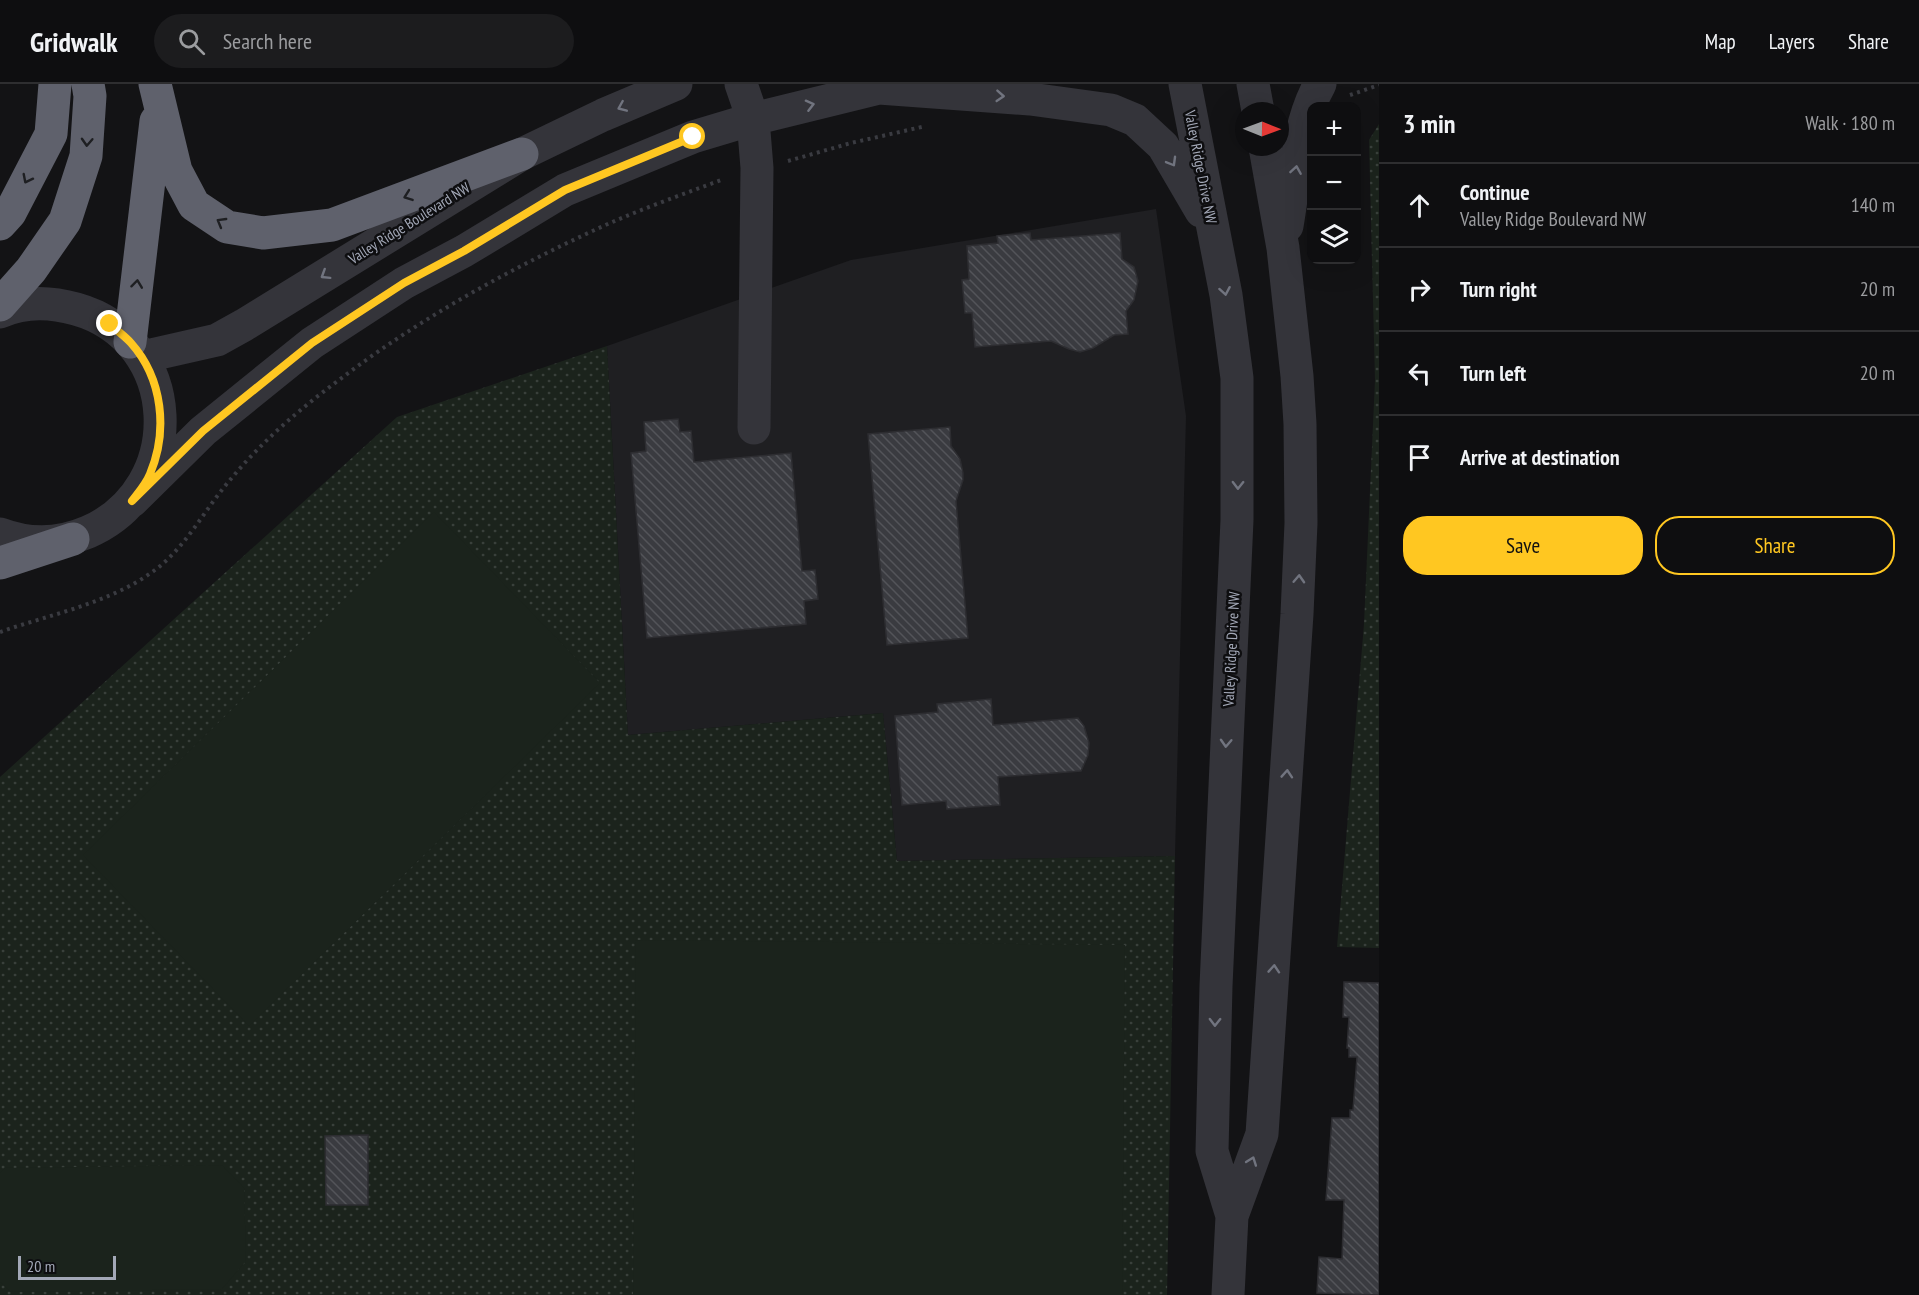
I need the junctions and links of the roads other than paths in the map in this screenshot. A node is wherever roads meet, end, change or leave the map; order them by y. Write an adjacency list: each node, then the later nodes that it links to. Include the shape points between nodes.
1 (55, 84): 14 (highway, one-way to 14, via 51,134 10,213)
2 (88, 84): 17 (highway, one-way to 17, via 86,156 65,221 31,270)
3 (676, 84): 12 (street, Valley Ridge Boulevard NW, one-way to 12)
4 (741, 84): 11 (street)
5 (1185, 84): 15 (street, Valley Ridge Drive NW)
6 (1253, 84): 10 (street)
7 (890, 86): 11 (street, one-way to 7); 15 (street, one-way to 15, via 1111,110 1136,120 1163,146)
8 (1334, 90): 16 (street, one-way to 8, via 1312,97)
9 (157, 91): 12 (highway, one-way to 9, via 332,225 263,233 227,227 194,206 176,171); 19 (highway, one-way to 9)
10 (1256, 102)
11 (753, 119): 20 (street, via 757,168); 21 (street, via 693,137 565,190 404,283 312,343 203,431)
12 (522, 154): 19 (street, Valley Ridge Boulevard NW, one-way to 19, via 217,340)
13 (1267, 156): 16 (street, Valley Ridge Drive NW)
14 (0, 224)
15 (1214, 234): 25 (street, Valley Ridge Drive NW, one-way to 25, via 1234,346 1238,436 1212,1151)
16 (1283, 248): 25 (street, Valley Ridge Drive NW, one-way to 16, via 1263,1134 1299,570 1300,424)
17 (0, 305)
18 (0, 312): 19 (street, via 32,304 59,304 110,324)
19 (136, 350): 21 (street, via 156,385 161,416 159,447 149,476)
20 (754, 428)
21 (132, 501): 23 (street, via 105,525)
22 (0, 534): 23 (street, via 43,543)
23 (73, 539): 24 (highway)
24 (0, 564)
25 (1232, 1216): 26 (street, Valley Ridge Drive NW)
26 (1228, 1295)

